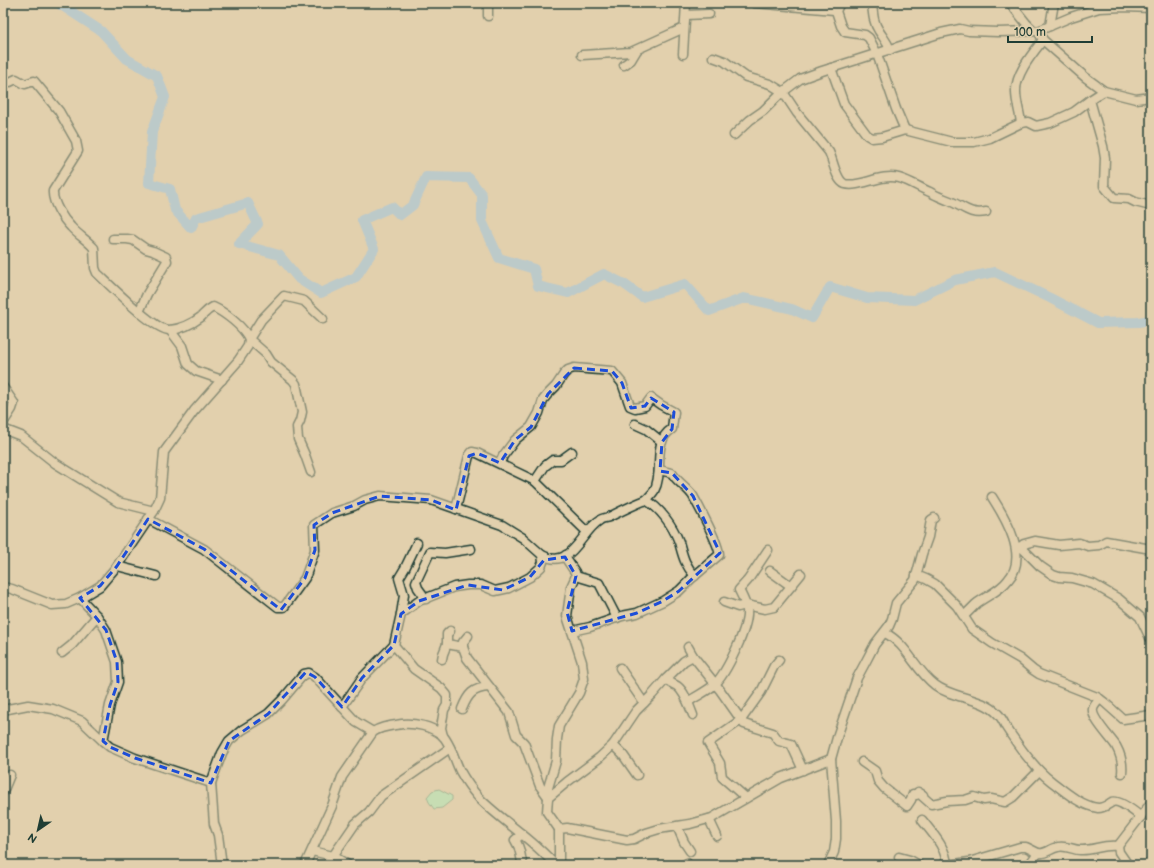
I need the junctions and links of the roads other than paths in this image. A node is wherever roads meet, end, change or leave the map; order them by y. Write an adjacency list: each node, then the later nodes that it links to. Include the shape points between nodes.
1 (488, 3): 12 (street)
2 (686, 3): 11 (street)
3 (754, 3): 9 (street)
4 (840, 3): 9 (street)
5 (872, 3): 18 (street, via 873,16)
6 (1010, 3): 15 (street)
7 (1054, 3): 13 (street)
8 (1151, 8): 13 (street, via 1099,8)
9 (836, 11): 20 (street, via 844,30 868,37)
10 (709, 14): 11 (street)
11 (686, 15): 14 (street)
12 (488, 16)
13 (1050, 26): 15 (street)
14 (684, 28): 17 (street); 19 (street)
15 (1036, 31): 16 (street); 18 (street, via 960,29)
16 (1043, 40): 26 (street); 30 (street, via 1023,67 1017,85)
17 (637, 50): 21 (street); 23 (street, via 631,60)
18 (890, 50): 20 (street)
19 (683, 54)
20 (877, 54): 24 (street); 31 (street)
21 (582, 55)
22 (713, 57): 27 (street, via 724,61 746,77 770,84)
23 (624, 65)
24 (831, 68): 27 (street, via 800,79); 31 (street, via 844,104 867,135 872,138 882,137)
25 (3, 81): 36 (street, via 10,82 16,79 25,84 34,81 55,105 69,127 78,151 53,191 54,202 70,226 94,248 97,273)
26 (1104, 91): 28 (street, via 1136,99); 29 (street)
27 (783, 92): 32 (street); 34 (street, via 796,113 829,152 838,177 845,184 888,177 900,178 969,212)
28 (1151, 96)
29 (1090, 100): 30 (street, via 1074,112 1050,124 1036,126 1028,122); 33 (street, via 1105,158 1104,186 1114,198 1129,199)
30 (1021, 123): 31 (street, via 980,142 967,143 952,142)
31 (905, 130)
32 (734, 135)
33 (1151, 206)
34 (986, 212)
35 (113, 239): 36 (street, via 132,240 166,257 164,266)
36 (139, 312): 38 (street, via 163,330)
37 (323, 319): 39 (street, via 304,301 284,296 261,320)
38 (170, 330): 39 (street, via 188,325 213,307 240,327); 40 (street, via 182,346 188,364 196,371)
39 (250, 339): 40 (street, via 248,346); 49 (street, via 296,384 302,412 297,427 298,439)
40 (222, 380): 54 (street, via 194,411 164,452 160,498)
41 (3, 387): 42 (street, via 14,403)
42 (3, 423)
43 (635, 424): 45 (street)
44 (3, 429): 54 (street, via 21,436 55,462 118,502)
45 (662, 442): 47 (street, via 666,433 672,429 674,412 651,398 645,406 632,407 620,379 612,371 580,367 568,370 564,374 543,400 540,413 531,427 515,440); 48 (street)
46 (572, 452): 50 (street, via 561,460 554,460 545,466)
47 (500, 463): 50 (street); 53 (street, via 472,452)
48 (659, 470): 52 (street, via 654,490); 71 (street, via 672,473 693,496 720,550 719,555)
49 (311, 472)
50 (535, 481): 57 (street)
51 (992, 497): 59 (street)
52 (646, 500): 57 (street, via 600,520); 71 (street, via 656,506 672,528 679,542 680,551)
53 (456, 509): 56 (street, via 431,500 385,496 365,500 328,516 314,525 315,550 305,578 284,607 278,607 204,549); 63 (street, via 502,525 523,538)
54 (154, 511): 56 (street)
55 (934, 518): 68 (street, via 931,520)
56 (148, 519): 65 (street)
57 (587, 532): 64 (street, via 576,548)
58 (417, 543): 78 (street, via 399,578 404,595)
59 (1018, 547): 61 (street, via 1035,541 1059,545 1078,543 1088,546 1106,541); 79 (street, via 1015,567 1009,580); 86 (street, via 1053,575 1093,584 1119,599 1140,617)
60 (471, 549): 75 (street, via 430,552 416,582)
61 (1151, 549)
62 (768, 550): 77 (street, via 739,590)
63 (542, 555): 64 (street, via 550,559); 75 (street, via 544,562 541,567 530,577 509,588 495,591 481,585 468,585 454,587)
64 (566, 555): 70 (street)
65 (118, 566): 69 (street); 74 (street, via 100,586)
66 (770, 571): 72 (street)
67 (801, 574): 72 (street)
68 (916, 575): 79 (street, via 935,584); 84 (street, via 915,580 896,602)
69 (156, 576)
70 (576, 576): 81 (street, via 598,583); 82 (street, via 567,612)
71 (695, 576): 81 (street, via 686,582 680,591 663,601 641,612)
72 (791, 586): 77 (street, via 770,609)
73 (3, 587): 74 (street, via 52,605 66,604)
74 (80, 598): 80 (street)
75 (426, 599): 78 (street)
76 (724, 602): 77 (street, via 734,607)
77 (746, 605): 97 (street, via 742,634 726,668)
78 (401, 614): 88 (street)
79 (965, 615): 99 (street, via 972,629 1033,670)
80 (97, 616): 91 (street); 110 (street, via 106,630 117,662 118,682 110,705)
81 (617, 618): 82 (street, via 595,626)
82 (572, 630): 122 (street, via 582,662 584,679 579,693 559,726 556,761 548,788)
83 (450, 631): 87 (street, via 447,634)
84 (885, 633): 113 (street, via 875,644 857,678); 116 (street, via 901,645 922,672 937,686 987,706 999,714)
85 (468, 636): 89 (street, via 463,642)
86 (1151, 640)
87 (448, 644): 89 (street); 93 (street)
88 (394, 645): 102 (street, via 362,678); 109 (street, via 414,669 441,688 446,695)
89 (463, 647): 98 (street, via 467,658)
90 (688, 647): 92 (street)
91 (62, 653)
92 (692, 656): 96 (street); 97 (street)
93 (442, 659)
94 (779, 660): 107 (street)
95 (620, 668): 101 (street)
96 (666, 679): 100 (street, via 682,692); 101 (street)
97 (714, 684): 100 (street); 107 (street)
98 (490, 687): 103 (street, via 474,690); 122 (street, via 509,712 516,735 524,743 540,786)
99 (1100, 699): 105 (street, via 1123,719); 117 (street, via 1092,710 1093,714 1117,747 1123,764)
100 (688, 702): 106 (street)
101 (644, 703): 111 (street)
102 (342, 707): 108 (street, via 356,722); 120 (street, via 315,677 309,673 304,674 268,714 229,741)
103 (462, 709)
104 (3, 710): 110 (street, via 28,705 53,710 82,721)
105 (1151, 714)
106 (692, 715)
107 (741, 720): 115 (street, via 746,725 774,733 779,741 791,744); 123 (street, via 708,743 720,763 722,777)
108 (373, 732): 109 (street, via 384,726 410,724 421,725); 133 (street, via 342,777)
109 (442, 736): 112 (street)
110 (103, 741): 120 (street, via 110,747 135,758)
111 (613, 746): 119 (street); 122 (street)
112 (450, 748): 130 (street, via 460,771 479,798); 136 (street, via 381,796 369,812 355,824)
113 (831, 759): 115 (street); 144 (street, via 836,839)
114 (862, 762): 116 (street, via 875,772 884,788 907,806 913,794 916,795 918,792 931,804 974,797 1005,802)
115 (803, 770): 123 (street, via 781,778)
116 (1039, 771): 125 (street, via 1082,803 1104,808 1118,802)
117 (1122, 774)
118 (10, 775): 121 (street)
119 (637, 775)
120 (210, 783): 138 (street)
121 (3, 792)
122 (548, 798): 129 (street, via 547,812)
123 (746, 798): 126 (street)
124 (1151, 803): 125 (street)
125 (1141, 817): 132 (street)
126 (709, 819): 128 (street); 131 (street)
127 (922, 820): 135 (street, via 941,844 947,865 966,863 1020,846)
128 (677, 826): 129 (street, via 627,840 567,828); 134 (street)
129 (559, 829): 143 (street)
130 (522, 834): 141 (street, via 515,840 520,848); 142 (street)
131 (717, 836)
132 (1118, 846): 135 (street, via 1106,845 1081,850 1060,846 1043,854); 147 (street)
133 (312, 851): 136 (street); 139 (street)
134 (690, 851)
135 (1038, 853): 146 (street)
136 (333, 856): 140 (street)
137 (899, 857): 145 (street)
138 (222, 865)
139 (305, 865)
140 (348, 865)
141 (523, 865)
142 (555, 865)
143 (559, 865)
144 (828, 865)
145 (919, 865)
146 (1029, 865)
147 (1128, 865)

